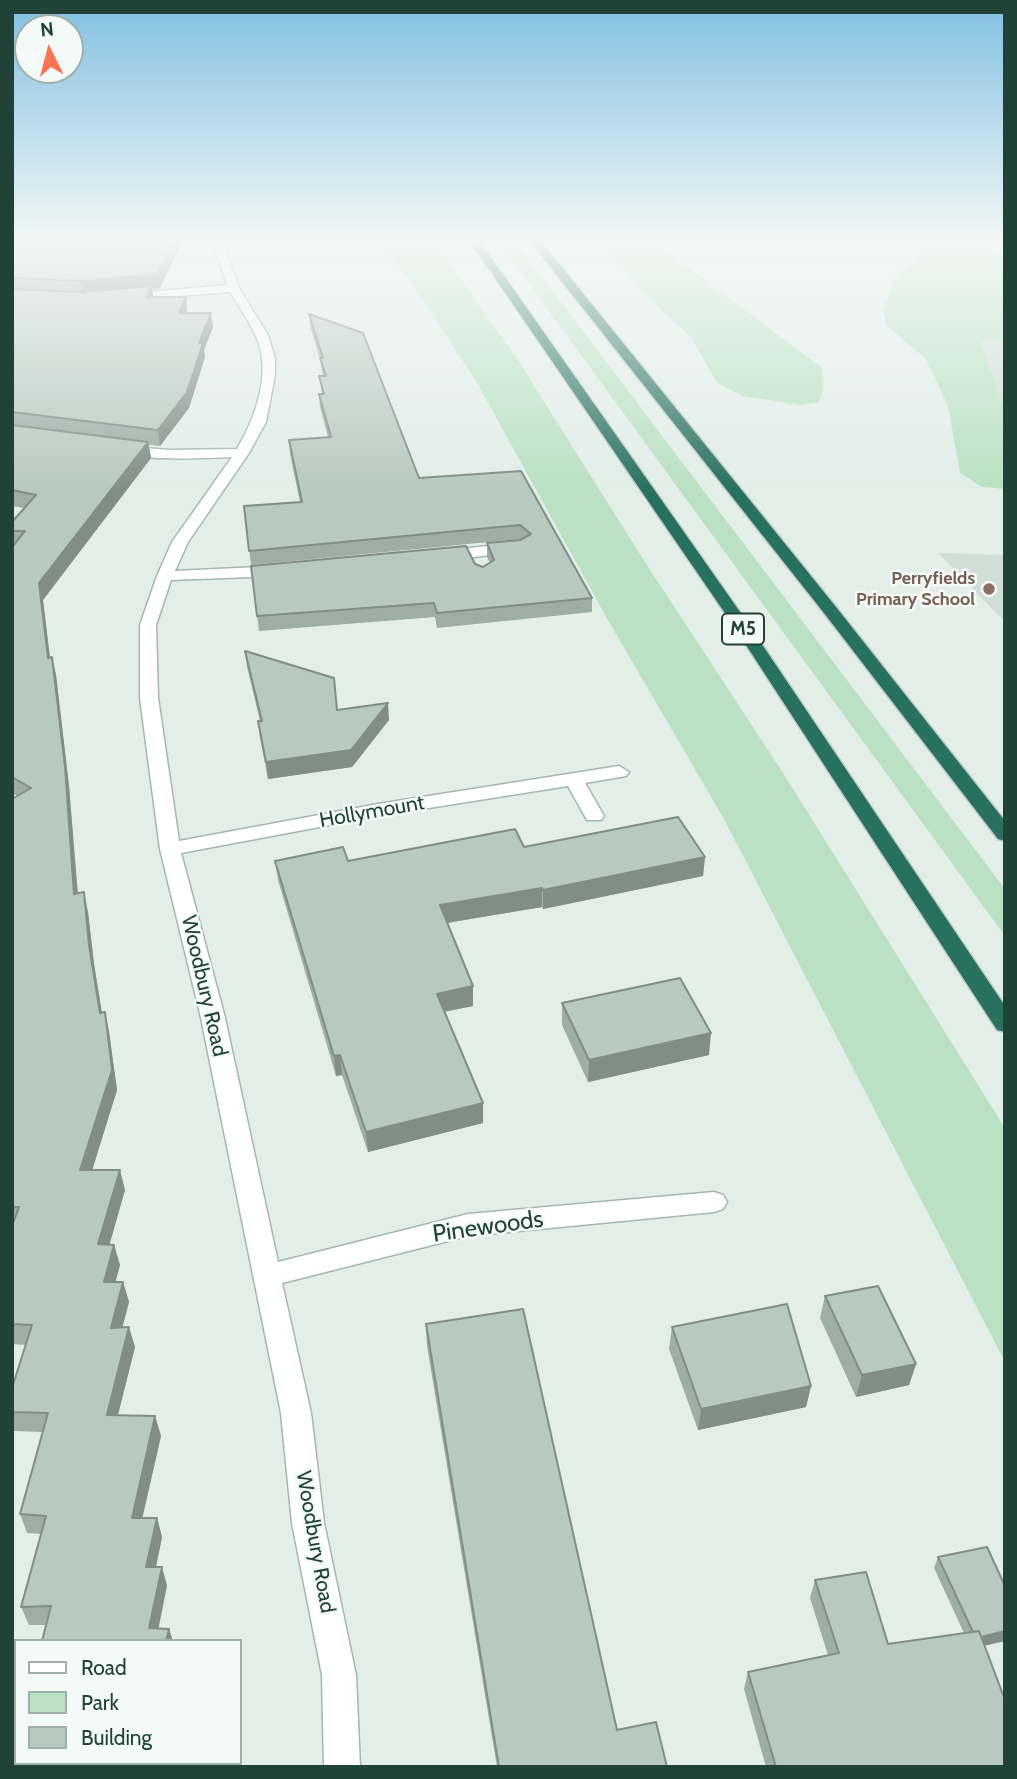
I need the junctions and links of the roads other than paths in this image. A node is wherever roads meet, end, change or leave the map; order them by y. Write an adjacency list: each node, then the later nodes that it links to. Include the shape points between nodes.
1 (255, 323): 5 (street, Woodbury Road, via 269,359 269,375 259,422)
2 (532, 323): 15 (highway, M5, via 737,619)
3 (600, 323): 13 (highway)
4 (102, 447): 5 (street, via 169,454)
5 (242, 453): 9 (street, Woodbury Road, via 180,542)
6 (520, 547): 7 (street, via 477,558)
7 (421, 557)
8 (289, 570): 9 (street)
9 (165, 576): 14 (street, Woodbury Road, via 148,625 149,698)
10 (619, 772): 11 (street, Hollymount)
11 (574, 780): 12 (street); 14 (street, Hollymount)
12 (594, 816)
13 (1005, 835)
14 (170, 849): 17 (street, Woodbury Road, via 213,1018)
15 (1005, 1024)
16 (714, 1202): 17 (street, Pinewoods, via 468,1225)
17 (265, 1276): 18 (street, Woodbury Road, via 296,1412 308,1523 340,1675)
18 (342, 1767)

